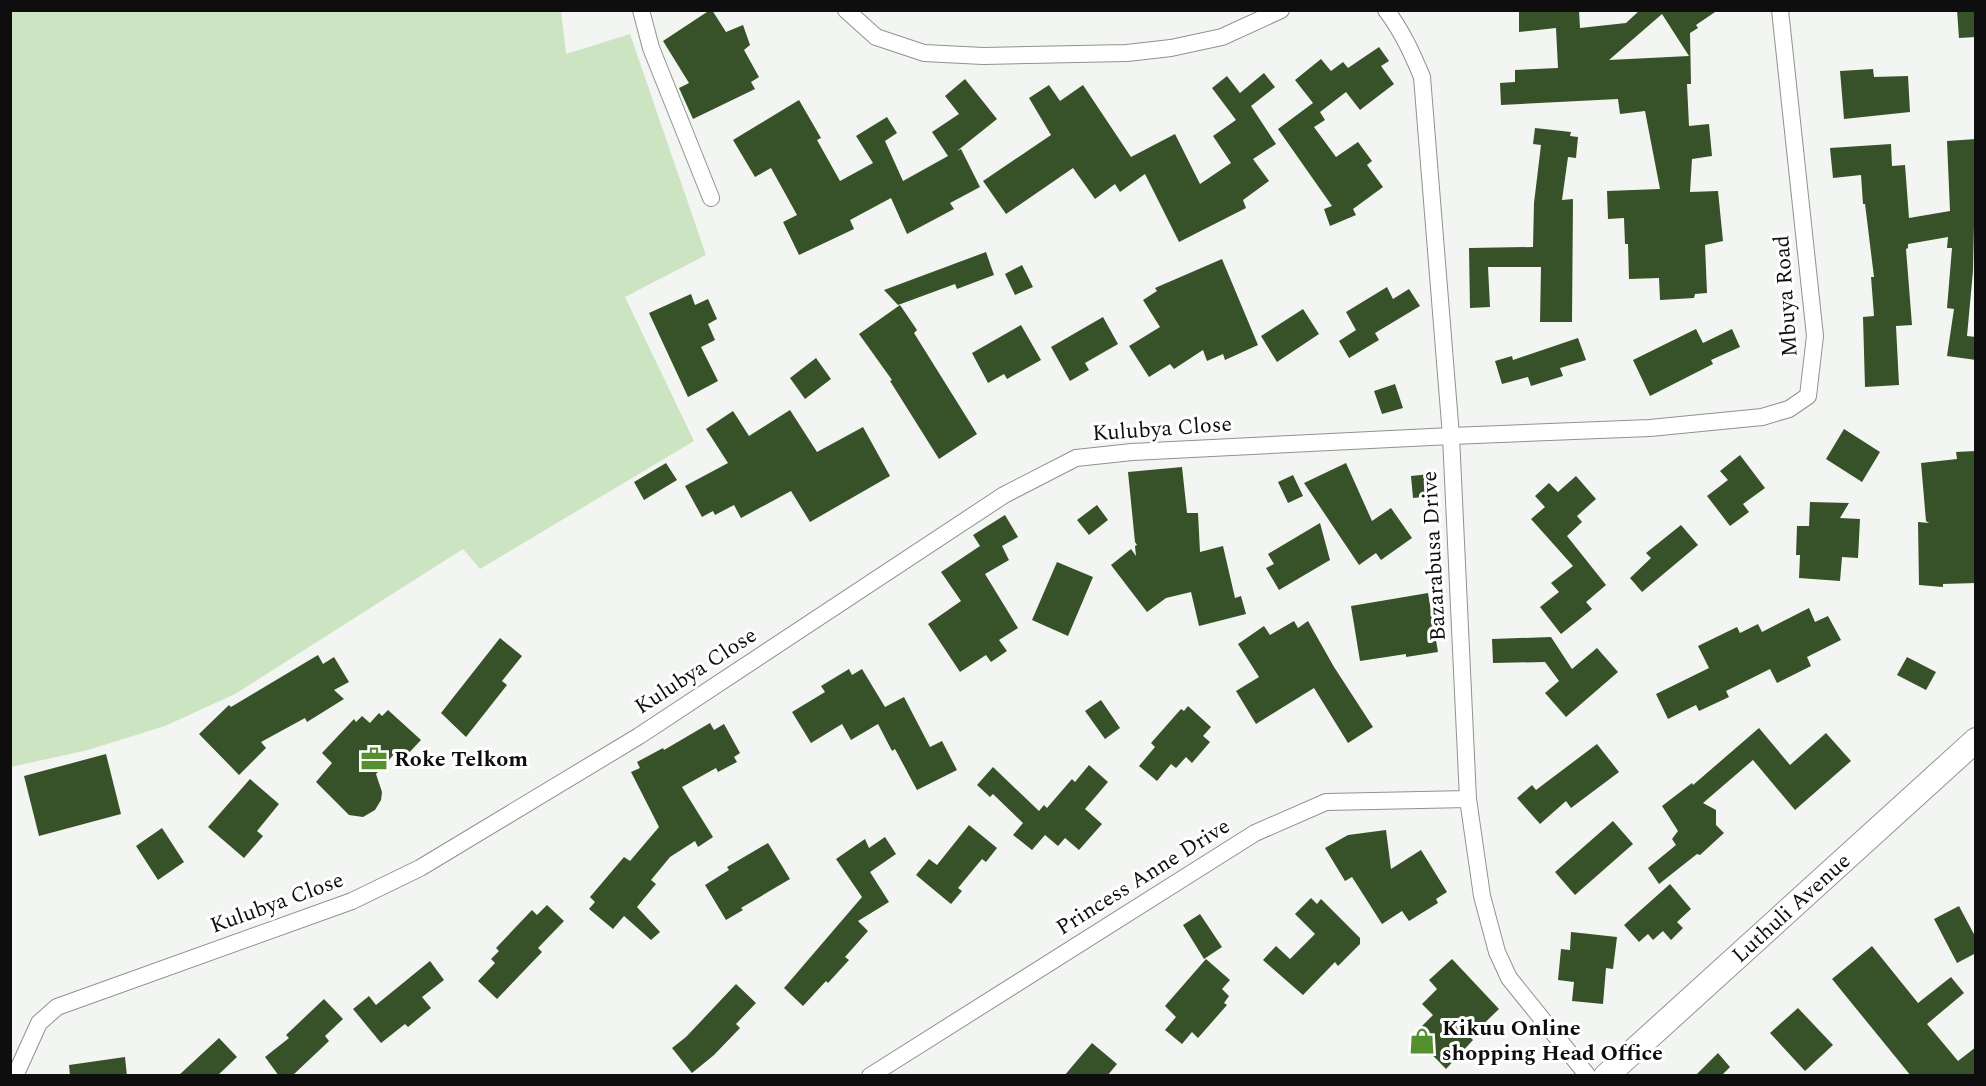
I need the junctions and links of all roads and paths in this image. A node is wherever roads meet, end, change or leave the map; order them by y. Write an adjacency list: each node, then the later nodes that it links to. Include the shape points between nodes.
1 (641, 10): 6 (street, via 651,48)
2 (846, 10): 3 (street, via 876,37 895,44 924,53 983,56 1127,53 1171,48 1222,37)
3 (1281, 10)
4 (1386, 10): 7 (street, Bazarabusa Drive, via 1422,77)
5 (1780, 10): 7 (street, Mbuya Road, via 1815,336 1808,396 1789,409 1762,417 1650,428)
6 (711, 198)
7 (1451, 436): 9 (street, Bazarabusa Drive); 10 (street, Kulubya Close, via 1076,458 1004,495 639,736 420,868 352,901 57,1007 39,1023)
8 (1976, 740): 13 (street, Luthuli Avenue)
9 (1468, 799): 11 (street, Princess Anne Drive, via 1326,802 1255,833); 12 (street, Bazarabusa Drive, via 1482,896 1497,952 1509,978)
10 (15, 1076)
11 (870, 1076)
12 (1588, 1076)
13 (1606, 1076)

